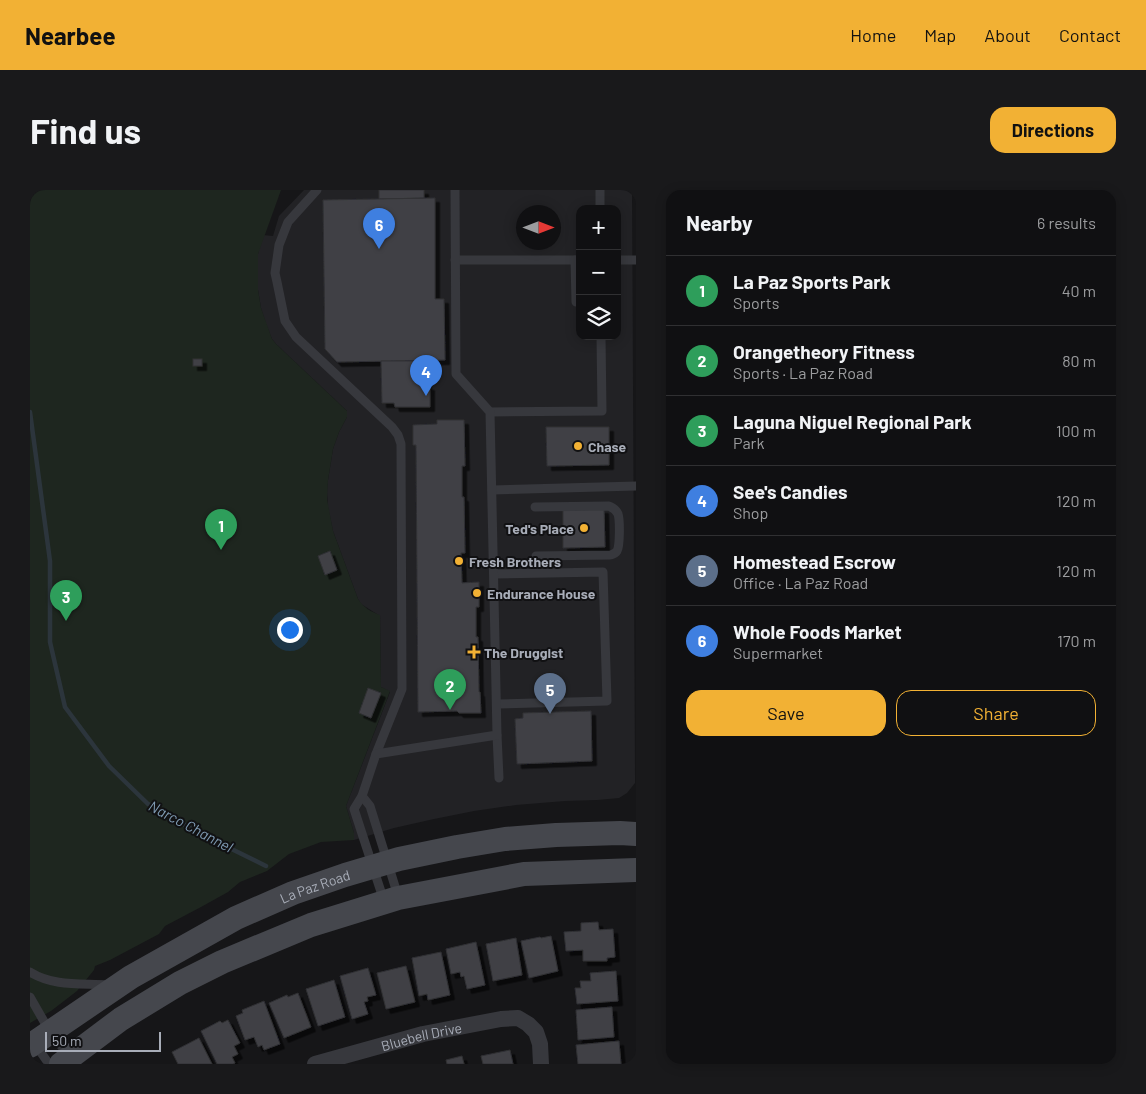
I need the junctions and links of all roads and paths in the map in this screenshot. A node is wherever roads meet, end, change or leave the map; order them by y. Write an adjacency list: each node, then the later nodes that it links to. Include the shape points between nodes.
1 (317, 190): 18 (lane, via 288,222 279,246 275,273 285,321 296,337 392,427 401,444 402,689)
2 (455, 190): 5 (lane)
3 (600, 190): 4 (lane)
4 (600, 205)
5 (456, 260): 6 (lane); 10 (lane, via 456,374)
6 (576, 260)
7 (621, 260): 8 (lane)
8 (636, 260)
9 (601, 340): 10 (lane, via 602,411)
10 (490, 412): 12 (lane)
11 (636, 486): 12 (lane)
12 (492, 490): 15 (lane)
13 (535, 507): 14 (lane, via 609,506 619,515 619,545 614,554)
14 (536, 556)
15 (494, 574): 16 (lane); 16 (lane, via 603,572 607,701)
16 (497, 704): 17 (lane)
17 (498, 735): 18 (lane); 19 (lane)
18 (376, 754): 20 (lane)
19 (499, 778)
20 (362, 796): 22 (lane, via 370,806); 22 (lane, via 354,809)
21 (636, 834): 22 (main road, La Paz Road, via 506,839)
22 (380, 864): 24 (lane); 24 (lane); 26 (main road, La Paz Road, via 293,893 236,918)
23 (636, 870): 24 (main road, via 524,874)
24 (391, 900): 29 (main road, via 311,925 222,962 121,1019)
25 (30, 972): 26 (lane, via 60,983)
26 (117, 986): 28 (main road, La Paz Road)
27 (30, 997): 28 (lane)
28 (36, 1040): 29 (lane); 29 (lane)
29 (60, 1062)
30 (315, 1064): 31 (street, Bluebell Drive, via 423,1034 518,1018 536,1032)
31 (541, 1064)

